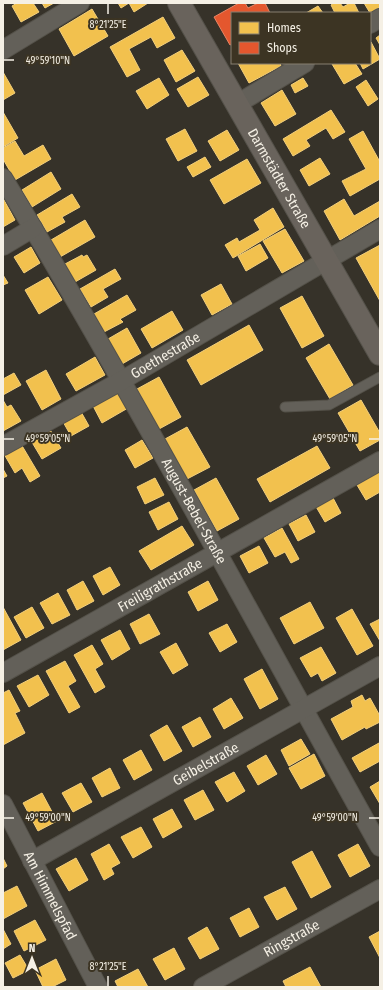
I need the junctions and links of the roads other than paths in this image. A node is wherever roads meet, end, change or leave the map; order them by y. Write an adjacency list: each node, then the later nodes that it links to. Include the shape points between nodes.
1 (80, 3): 5 (street)
2 (179, 3): 7 (main road, Darmstädter Straße)
3 (380, 18): 4 (street)
4 (371, 23)
5 (3, 50)
6 (303, 64): 7 (street)
7 (237, 104): 12 (main road, Darmstädter Straße)
8 (3, 178): 9 (street, August-Bebel-Straße)
9 (33, 228): 11 (street); 15 (street, August-Bebel-Straße)
10 (380, 229): 12 (street, Goethestraße)
11 (3, 246)
12 (326, 260): 13 (main road, Darmstädter Straße); 15 (street, Goethestraße)
13 (380, 354)
14 (380, 377): 16 (lane, via 329,405)
15 (122, 381): 17 (street, Goethestraße); 19 (street, August-Bebel-Straße)
16 (284, 407)
17 (3, 446)
18 (380, 461): 19 (street, Freiligrathstraße)
19 (218, 552): 21 (street, Freiligrathstraße); 22 (street, August-Bebel-Straße)
20 (380, 666): 22 (street, Geibelstraße)
21 (3, 673)
22 (304, 710): 24 (street, August-Bebel-Straße); 25 (street, Geibelstraße)
23 (3, 804): 25 (street, Am Himmelspfad)
24 (380, 847)
25 (32, 861): 27 (street, Am Himmelspfad)
26 (380, 889): 28 (street, Ringstraße)
27 (98, 987)
28 (203, 987)

